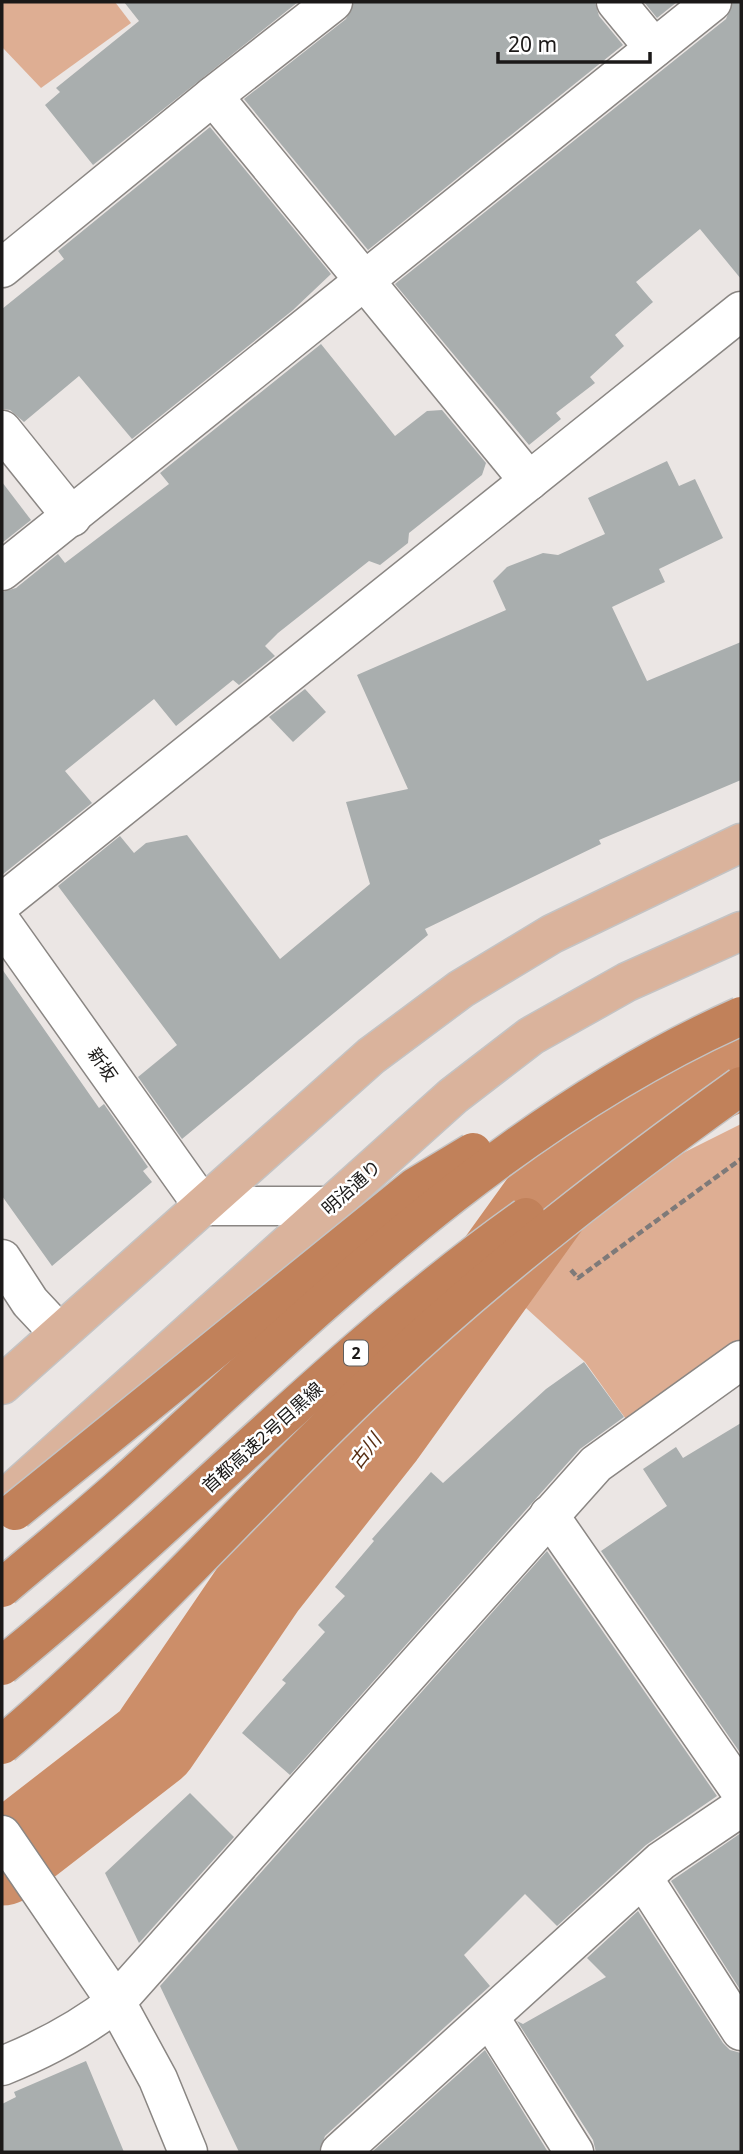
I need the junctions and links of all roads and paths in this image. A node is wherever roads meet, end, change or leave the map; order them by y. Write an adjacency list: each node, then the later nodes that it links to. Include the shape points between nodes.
1 (333, 2): 5 (street)
2 (615, 2): 4 (street)
3 (712, 2): 4 (street)
4 (654, 48): 7 (street)
5 (213, 96): 6 (street); 7 (street)
6 (2, 268)
7 (365, 278): 10 (street); 11 (street)
8 (741, 311): 10 (street)
9 (2, 430): 11 (street)
10 (529, 481): 14 (street)
11 (72, 517): 12 (street)
12 (2, 571)
13 (741, 843): 21 (main road, via 552,934 461,989 370,1056)
14 (2, 903)
15 (2, 923): 21 (street, 新坂)
16 (741, 931): 22 (main road, 明治通り, via 626,982 531,1036 453,1096)
17 (741, 1016): 18 (highway, bridge)
18 (656, 1058): 28 (highway, bridge, via 528,1117 415,1187); 30 (highway, bridge, via 573,1107 479,1173 362,1266 121,1487)
19 (741, 1084): 31 (highway, 首都高速2号目黒線 / 2, bridge, via 686,1111 598,1166 419,1297 74,1607); 32 (highway, bridge, via 539,1235 385,1372 141,1618)
20 (741, 1159): 24 (path)
21 (203, 1206): 22 (street); 25 (main road)
22 (330, 1206): 28 (main road, 明治通り)
23 (2, 1259): 25 (street, via 30,1302)
24 (578, 1278)
25 (59, 1333): 27 (main road)
26 (741, 1360): 29 (street, via 596,1464)
27 (2, 1385)
28 (8, 1506)
29 (549, 1515): 33 (street); 37 (street)
30 (2, 1588)
31 (2, 1666)
32 (2, 1745)
33 (741, 1792)
34 (741, 1808): 36 (street)
35 (2, 1836): 37 (street)
36 (643, 1878): 38 (street); 39 (street)
37 (116, 2002): 40 (street, via 97,2017); 41 (street, via 158,2078)
38 (490, 2018): 42 (street); 43 (street)
39 (741, 2031)
40 (2, 2066)
41 (188, 2152)
42 (340, 2152)
43 (574, 2152)

